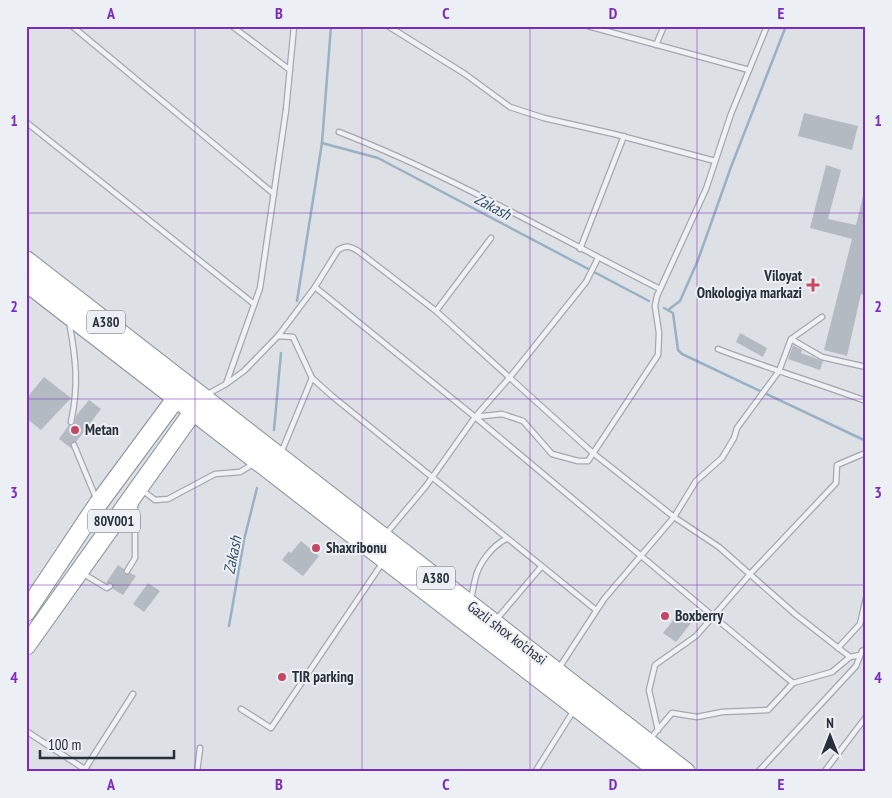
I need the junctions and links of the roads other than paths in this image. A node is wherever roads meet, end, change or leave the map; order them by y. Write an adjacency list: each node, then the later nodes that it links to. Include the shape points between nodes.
1 (72, 26): 15 (lane)
2 (232, 26): 9 (lane)
3 (294, 26): 9 (lane)
4 (388, 26): 13 (lane, via 465,74 510,107)
5 (588, 26): 8 (lane)
6 (664, 26): 8 (lane)
7 (767, 26): 10 (lane)
8 (656, 45): 10 (lane)
9 (290, 70): 15 (lane)
10 (749, 70): 14 (lane)
11 (26, 122): 23 (lane)
12 (339, 132): 17 (lane, via 397,155 478,194)
13 (624, 136): 14 (lane); 17 (lane)
14 (715, 161): 22 (lane, via 706,189)
15 (274, 194): 23 (lane, via 260,288)
16 (491, 238): 24 (lane)
17 (580, 249): 19 (lane)
18 (26, 260): 35 (highway, A380)
19 (597, 260): 22 (lane); 33 (lane, via 586,282)
20 (26, 282): 25 (highway, A380)
21 (314, 287): 24 (lane, via 338,250 351,246); 27 (lane); 38 (lane)
22 (660, 289): 41 (lane, via 655,306 660,333 658,355)
23 (254, 304): 34 (lane)
24 (436, 311): 33 (lane)
25 (68, 315): 35 (highway, A380, via 156,382); 39 (lane, via 77,363 77,395)
26 (822, 317): 28 (lane)
27 (278, 336): 32 (lane, via 293,337); 34 (lane, via 244,371)
28 (791, 339): 30 (lane, via 822,357); 31 (lane)
29 (718, 349): 31 (lane)
30 (866, 367)
31 (779, 371): 36 (lane); 48 (lane, via 737,428 722,458 696,481)
32 (312, 378): 43 (lane); 45 (lane)
33 (510, 378): 38 (lane); 41 (lane)
34 (226, 384): 37 (lane)
35 (181, 391): 37 (highway, Gazli shox ko'chasi / A380); 47 (highway, 80V001)
36 (866, 401)
37 (198, 404): 43 (highway, Gazli shox ko'chasi / A380); 44 (highway, Gazli shox ko'chasi / A380); 46 (highway, 80V001)
38 (475, 417): 41 (lane, via 502,414 523,421 552,454 588,461); 45 (lane); 51 (lane)
39 (71, 422)
40 (74, 445): 47 (lane)
41 (594, 453): 48 (lane)
42 (863, 454): 56 (lane, via 837,465 836,483)
43 (279, 457): 49 (highway, Gazli shox ko'chasi / A380)
44 (258, 461): 46 (lane, via 240,472 215,474 168,499 155,500); 52 (highway, Gazli shox ko'chasi / A380)
45 (433, 477): 49 (lane); 50 (lane)
46 (137, 488): 54 (highway, 80V001); 55 (lane, via 135,558)
47 (98, 504): 58 (highway, 80V001)
48 (674, 517): 51 (lane); 56 (lane, via 719,547)
49 (382, 538): 61 (highway, Gazli shox ko'chasi / A380)
50 (506, 539): 53 (lane); 61 (lane, via 484,559)
51 (642, 556): 62 (lane); 64 (lane)
52 (384, 560): 74 (highway, Gazli shox ko'chasi / A380); 75 (lane, via 271,728)
53 (541, 567): 62 (lane); 65 (lane)
54 (79, 571): 57 (lane, via 107,588); 60 (highway, 80V001)
55 (127, 571)
56 (751, 574): 64 (lane); 67 (lane)
57 (110, 586)
58 (39, 594): 60 (highway); 63 (highway, 80V001)
59 (866, 598): 67 (lane, via 860,624)
60 (55, 604): 66 (highway, 80V001)
61 (469, 604): 65 (highway, Gazli shox ko'chasi / A380)
62 (596, 610): 71 (lane)
63 (26, 612)
64 (714, 616): 72 (lane); 78 (lane, via 696,636 655,665 649,690)
65 (494, 622): 71 (highway, Gazli shox ko'chasi / A380)
66 (26, 646)
67 (838, 648): 70 (lane)
68 (866, 649): 69 (lane)
69 (860, 655): 70 (lane); 86 (lane, via 856,666)
70 (850, 657): 72 (lane, via 832,672)
71 (556, 671): 78 (highway, Gazli shox ko'chasi / A380)
72 (793, 683): 78 (lane, via 768,710 722,712 697,717 672,713)
73 (133, 694): 81 (lane)
74 (576, 706): 83 (lane); 84 (highway, Gazli shox ko'chasi / A380)
75 (241, 709)
76 (866, 717): 80 (lane)
77 (26, 731): 81 (lane)
78 (653, 736): 85 (highway, Gazli shox ko'chasi / A380)
79 (200, 748): 82 (lane)
80 (826, 770): 87 (lane)
81 (85, 771)
82 (197, 772)
83 (535, 772)
84 (660, 772)
85 (686, 772)
86 (758, 772)
87 (832, 772)

